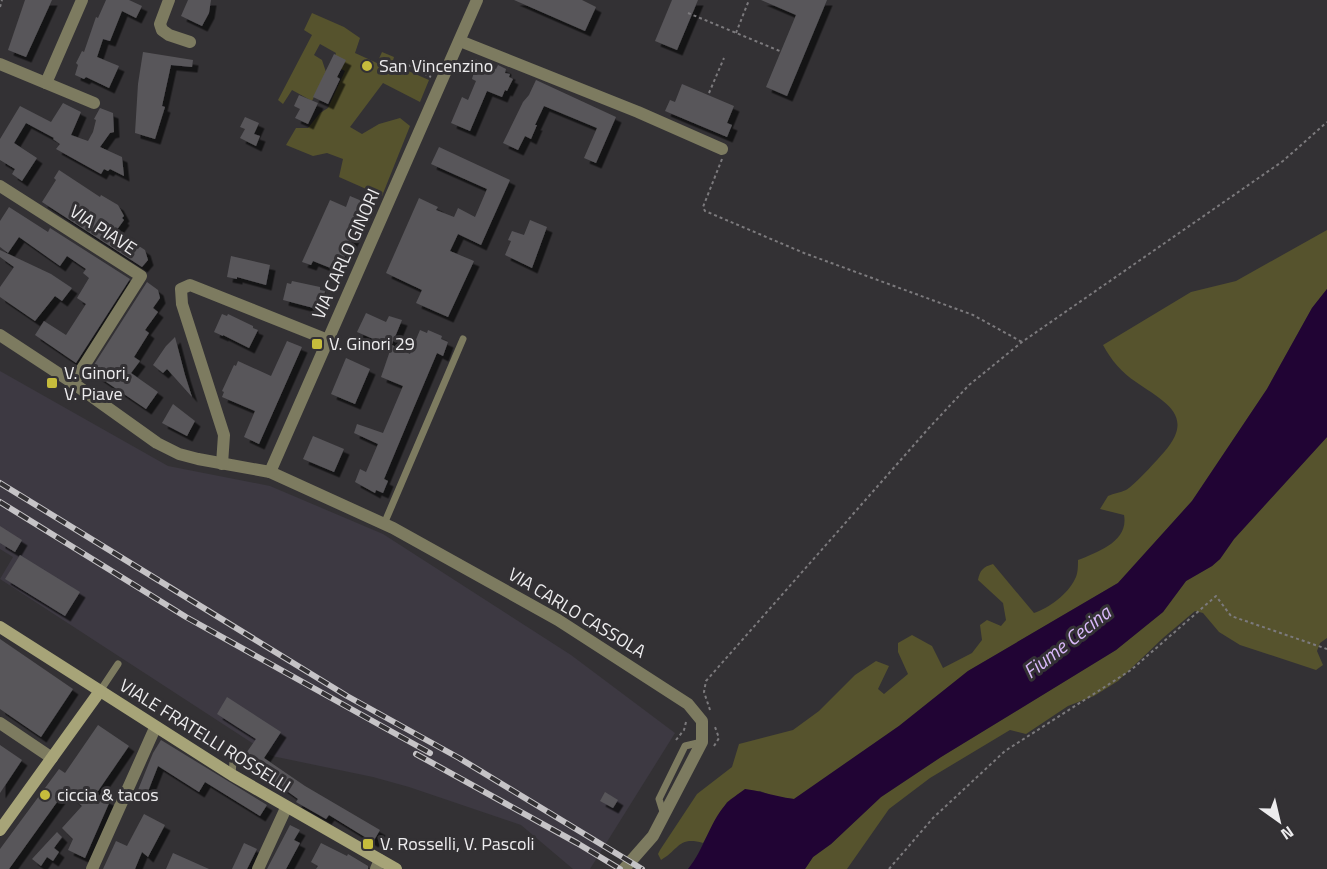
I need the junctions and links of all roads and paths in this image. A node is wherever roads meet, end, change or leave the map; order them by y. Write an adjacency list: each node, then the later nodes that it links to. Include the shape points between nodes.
1 (3, 0): 6 (path)
2 (82, 0): 16 (street)
3 (169, 0): 10 (street, via 160,24 162,30)
4 (477, 0): 9 (street, VIA CARLO GINORI)
5 (749, 0): 8 (path)
6 (0, 7)
7 (688, 13): 8 (path)
8 (736, 33): 11 (path)
9 (460, 41): 15 (street, VIA CARLO GINORI); 20 (street)
10 (190, 42)
11 (782, 52)
12 (724, 58): 17 (path)
13 (0, 64): 16 (street)
14 (408, 65): 15 (path)
15 (442, 82): 24 (street, VIA CARLO GINORI)
16 (46, 83): 18 (street)
17 (709, 93)
18 (94, 102)
19 (1327, 122): 25 (path, via 1283,161)
20 (722, 149): 25 (path, via 724,154 703,207 705,211 804,253 973,315)
21 (0, 186): 26 (street, VIA PIAVE, via 141,276)
22 (0, 335): 26 (street)
23 (463, 339): 29 (lane)
24 (328, 340): 27 (street, via 190,285 181,289 224,435); 28 (street, VIA CARLO GINORI)
25 (1022, 342): 34 (path, via 969,385 706,681 704,692)
26 (73, 383): 27 (street, via 157,443 179,454)
27 (222, 464): 28 (street)
28 (270, 472): 29 (street, VIA CARLO CASSOLA)
29 (384, 524): 38 (street, VIA CARLO CASSOLA, via 558,620 688,704 702,721)
30 (0, 627): 33 (street, VIALE FRATELLI ROSSELLI)
31 (1327, 649): 49 (path, via 1231,616 1216,596 1131,670 1005,751 933,818)
32 (118, 664): 33 (lane)
33 (100, 692): 37 (street, VIALE FRATELLI ROSSELLI); 40 (street)
34 (710, 711)
35 (713, 720): 38 (path, via 718,738)
36 (0, 723): 40 (street)
37 (155, 728): 41 (street, VIALE FRATELLI ROSSELLI); 45 (street)
38 (708, 745): 48 (street, via 646,845)
39 (234, 748): 41 (lane)
40 (51, 758): 43 (street)
41 (232, 775): 42 (street, VIALE FRATELLI ROSSELLI)
42 (286, 808): 44 (street, VIALE FRATELLI ROSSELLI); 46 (street)
43 (0, 830)
44 (378, 865): 47 (street, VIALE FRATELLI ROSSELLI)
45 (92, 869)
46 (258, 869)
47 (396, 869)
48 (624, 869)
49 (889, 869)

